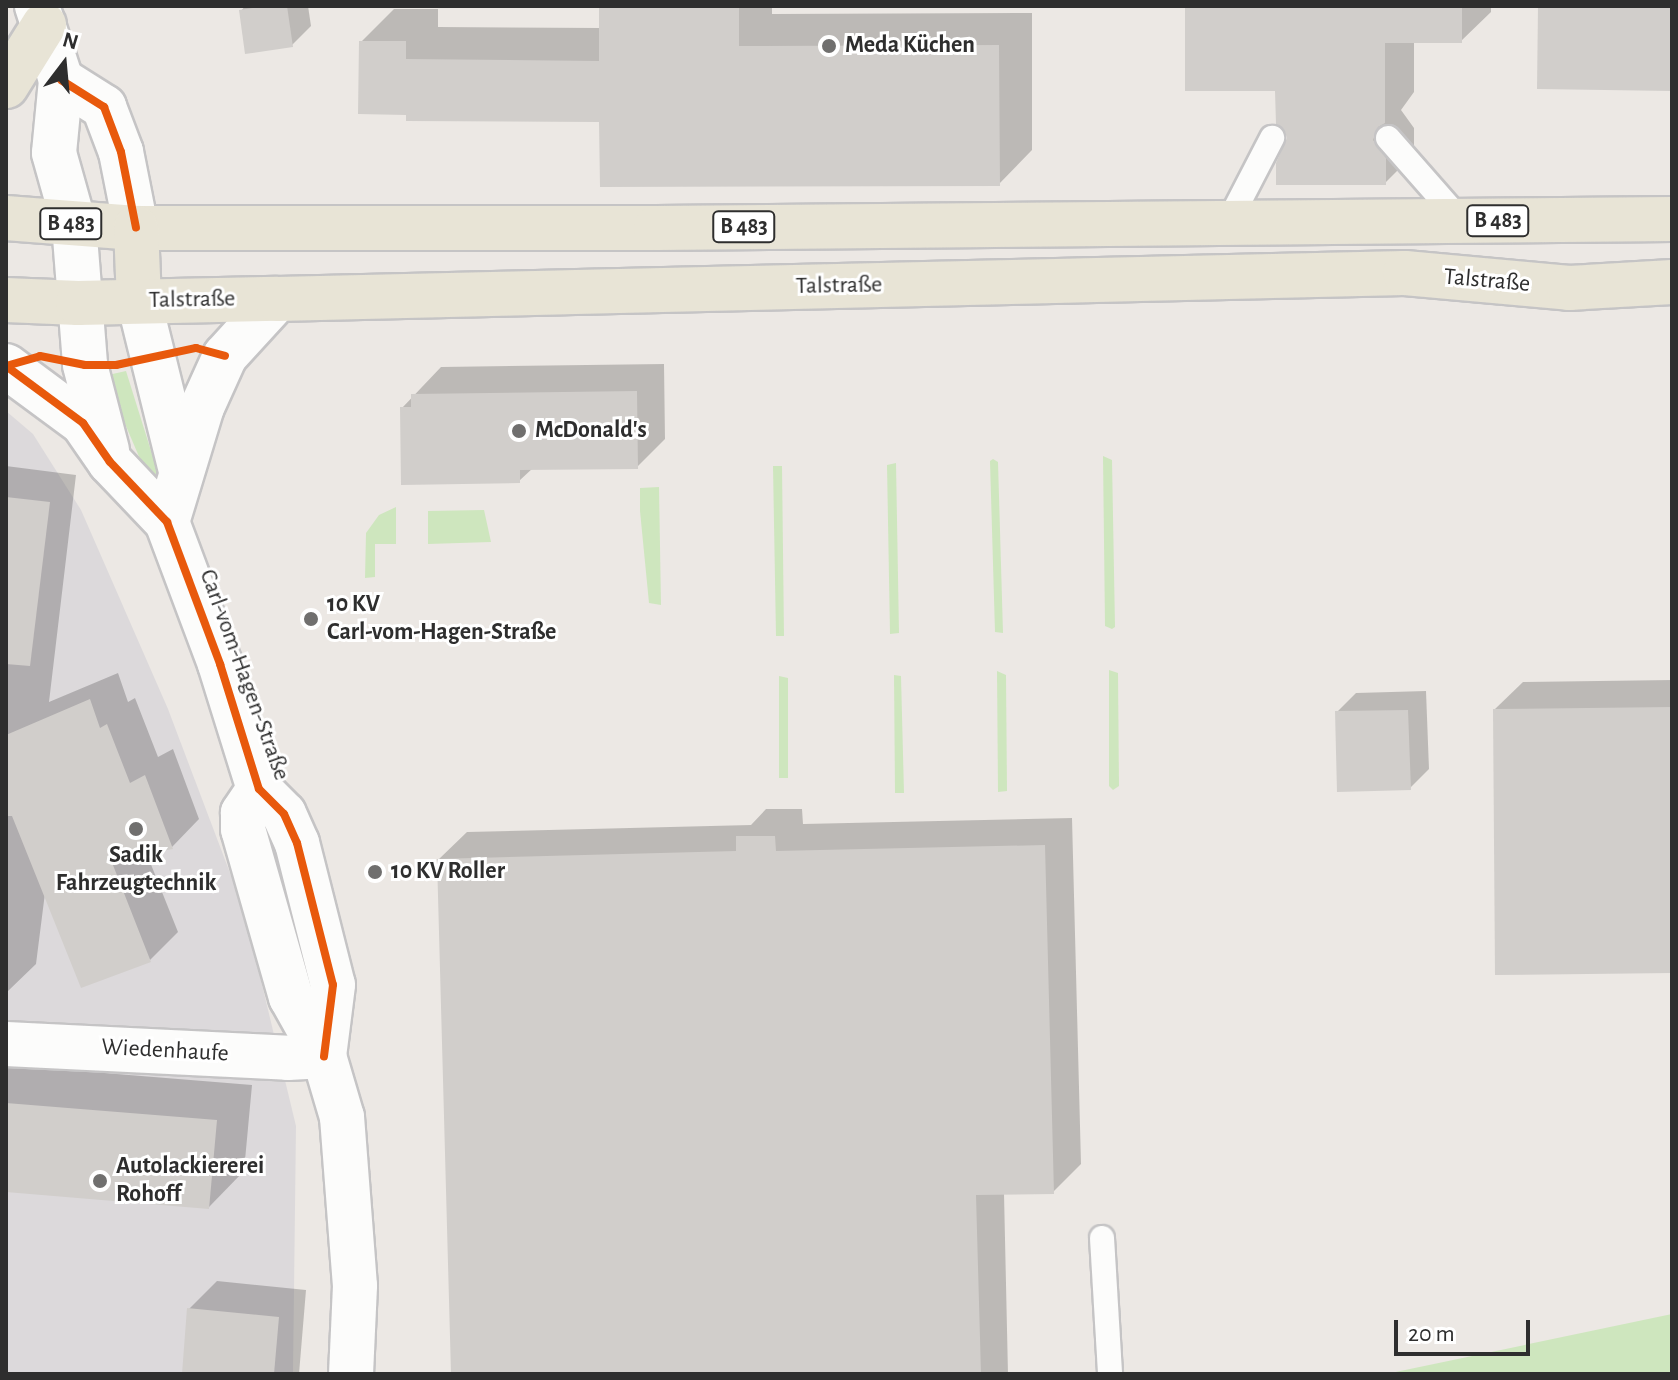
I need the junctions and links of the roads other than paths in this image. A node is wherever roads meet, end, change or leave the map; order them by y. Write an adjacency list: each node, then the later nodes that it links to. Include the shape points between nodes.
1 (40, 16): 2 (street); 3 (main road)
2 (61, 80): 10 (street, Carl-vom-Hagen-Straße, via 54,153); 11 (street, via 104,107 121,152)
3 (6, 86)
4 (1272, 138): 9 (lane)
5 (1388, 138): 8 (lane)
6 (6, 218): 10 (main road, B 483)
7 (1672, 219): 8 (main road, B 483)
8 (1461, 221): 9 (main road, B 483)
9 (1228, 223): 11 (main road, B 483)
10 (74, 224): 11 (main road, B 483); 16 (street, Carl-vom-Hagen-Straße)
11 (136, 228): 15 (main road)
12 (1672, 282): 13 (main road, Talstraße, via 1569,288 1405,273)
13 (277, 299): 15 (main road, Talstraße); 19 (street, via 225,356)
14 (6, 300): 16 (main road, Talstraße)
15 (139, 301): 16 (main road, Talstraße); 19 (street)
16 (78, 303): 18 (street, Carl-vom-Hagen-Straße, via 85,365)
17 (6, 366): 18 (street, via 83,423)
18 (110, 462): 20 (street, Carl-vom-Hagen-Straße)
19 (181, 471): 20 (street)
20 (167, 522): 22 (street, Carl-vom-Hagen-Straße, via 259,789 243,813 243,829 291,997)
21 (6, 1044): 22 (street, Wiedenhaufe)
22 (324, 1056): 24 (street, Carl-vom-Hagen-Straße, via 342,1117 355,1286)
23 (1102, 1238): 25 (lane)
24 (351, 1374)
25 (1110, 1374)

